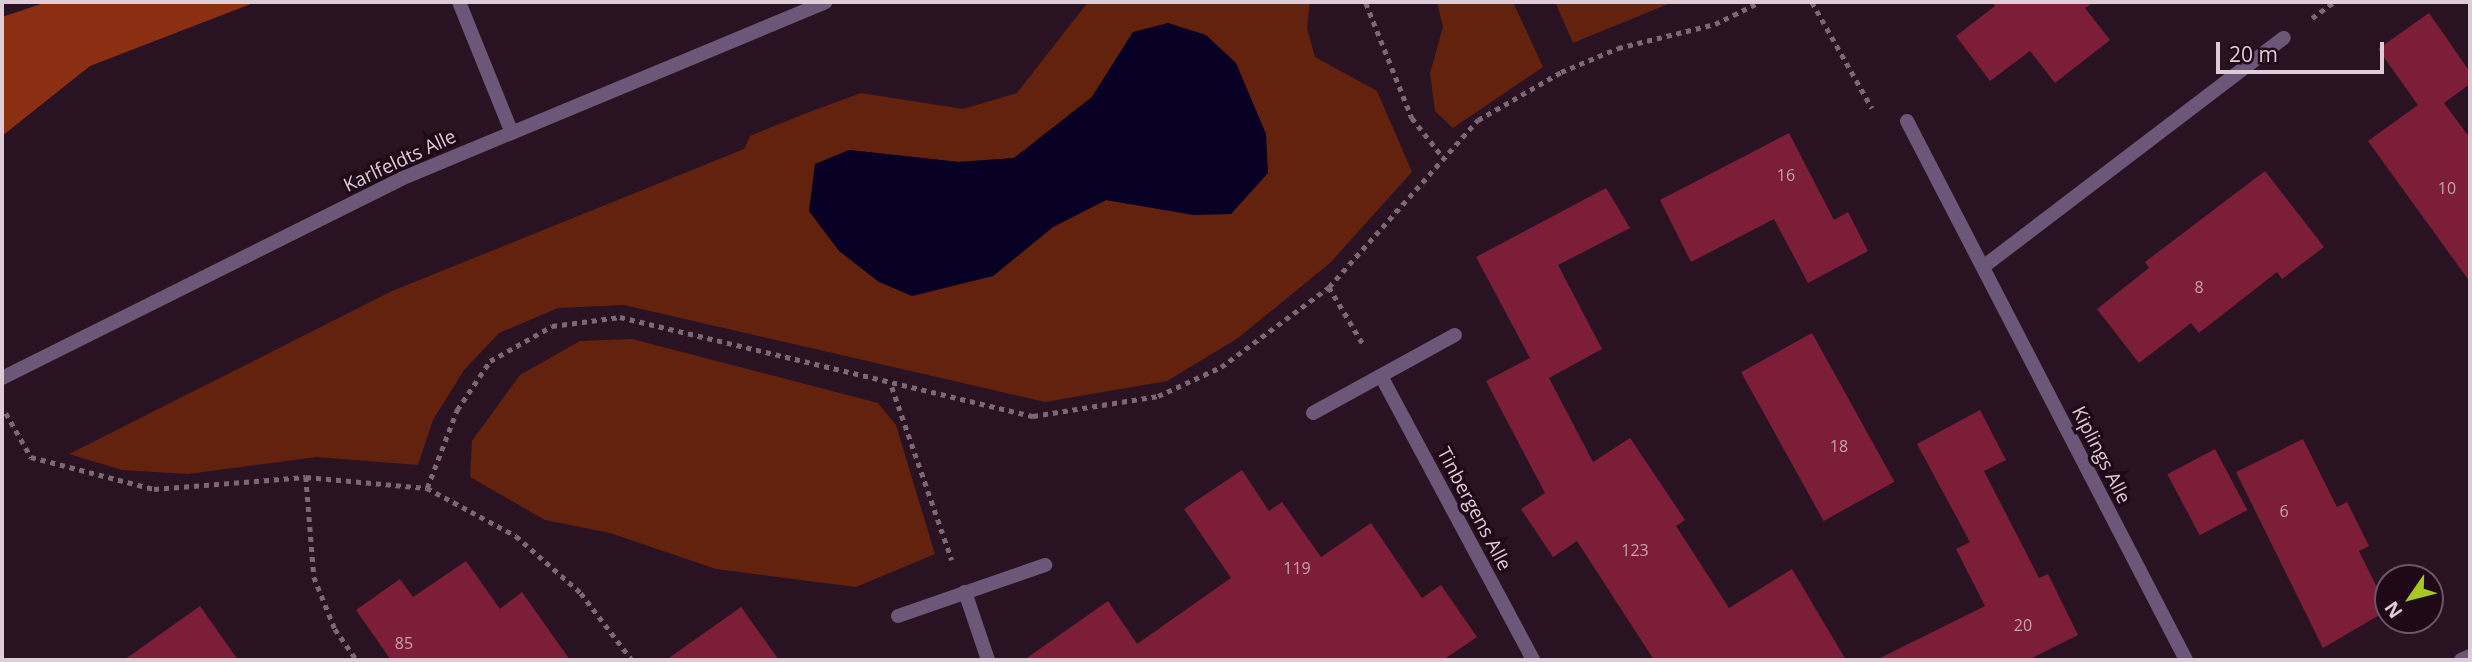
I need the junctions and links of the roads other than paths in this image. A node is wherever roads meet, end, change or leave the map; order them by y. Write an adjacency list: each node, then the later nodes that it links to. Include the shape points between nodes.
1 (458, 2): 5 (street)
2 (825, 2): 5 (street, Karlfeldts Alle)
3 (2284, 38): 6 (street)
4 (1908, 121): 6 (street, Kiplings Alle)
5 (512, 133): 9 (street, Karlfeldts Alle, via 408,176)
6 (1983, 267): 17 (street, Kiplings Alle)
7 (1455, 335): 8 (street)
8 (1381, 376): 10 (street); 16 (street, Tinbergens Alle)
9 (2, 378)
10 (1313, 413)
11 (1045, 565): 12 (street)
12 (965, 592): 13 (street); 15 (street)
13 (898, 616)
14 (2470, 656): 18 (street)
15 (988, 660)
16 (1534, 660)
17 (2186, 660)
18 (2461, 660)

